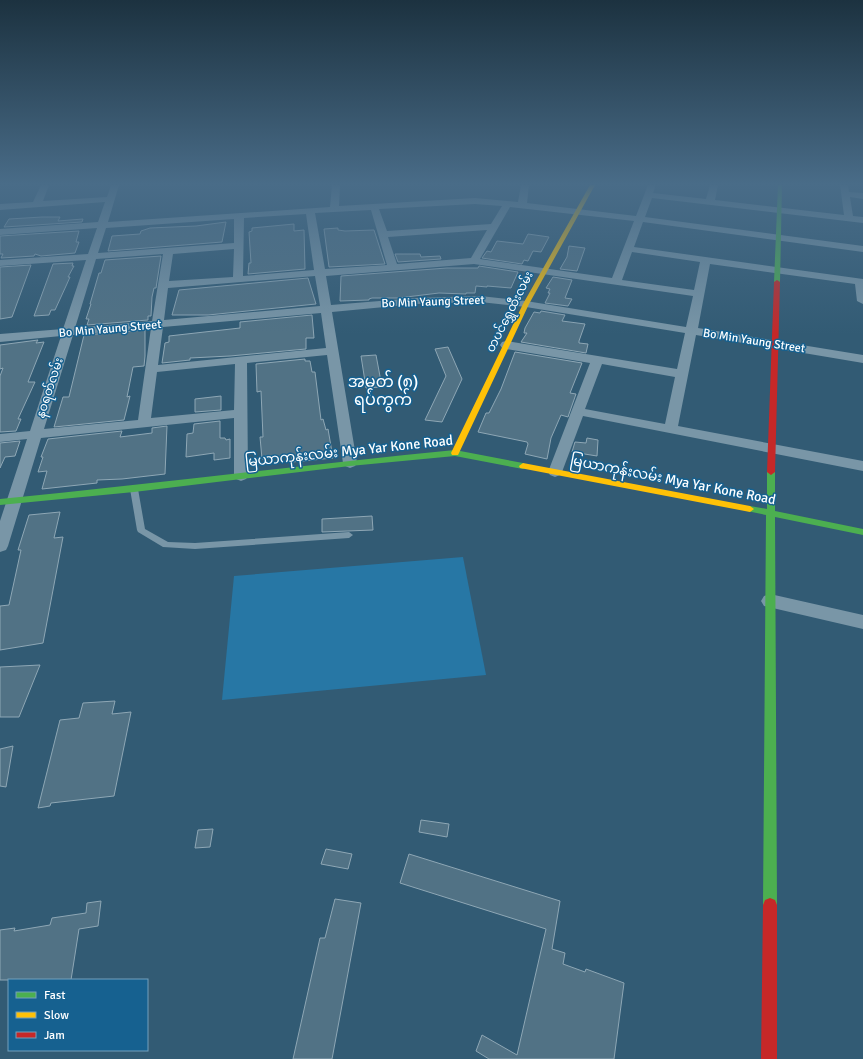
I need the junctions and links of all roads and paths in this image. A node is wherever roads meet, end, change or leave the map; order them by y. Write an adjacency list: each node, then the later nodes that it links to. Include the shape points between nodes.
1 (99, 234): 15 (street, နဝရတ်လမ်း)
2 (239, 234): 11 (street)
3 (314, 234): 22 (street)
4 (383, 234): 19 (street)
5 (490, 234): 17 (street)
6 (565, 234): 21 (street, တပင်ရွှေထီးလမ်း)
7 (634, 234): 13 (street)
8 (752, 234): 10 (street)
9 (778, 234): 10 (street)
10 (778, 238): 12 (street); 20 (street)
11 (239, 246): 14 (street); 23 (street)
12 (863, 248)
13 (629, 249): 16 (street); 24 (street)
14 (168, 251): 15 (street); 26 (street)
15 (92, 257): 18 (street); 33 (street, နဝရတ်လမ်း)
16 (706, 260): 20 (street); 27 (street)
17 (474, 261): 19 (street); 21 (street)
18 (2, 266)
19 (393, 267): 22 (street)
20 (777, 270): 25 (street); 36 (street)
21 (545, 271): 24 (street); 29 (street, တပင်ရွှေထီးလမ်း)
22 (320, 273): 23 (street); 30 (street)
23 (238, 280): 26 (street)
24 (616, 282): 27 (street)
25 (862, 282): 28 (street)
26 (164, 285): 31 (street)
27 (699, 294): 32 (street)
28 (863, 301)
29 (526, 304): 30 (street, Bo Min Yaung Street, via 480,299 424,300); 32 (street, Bo Min Yaung Street); 35 (street, တပင်ရွှေထီးလမ်း)
30 (324, 309): 31 (street, Bo Min Yaung Street); 37 (street)
31 (158, 325): 33 (street, Bo Min Yaung Street); 41 (street)
32 (691, 331): 36 (street, Bo Min Yaung Street); 42 (street)
33 (68, 333): 34 (street, Bo Min Yaung Street); 47 (street, နဝရတ်လမ်း)
34 (0, 338)
35 (506, 345): 40 (street); 50 (street, တပင်ရွှေထီးလမ်း)
36 (774, 345): 38 (street, Bo Min Yaung Street); 49 (street)
37 (331, 351): 39 (street); 51 (street)
38 (863, 359)
39 (241, 360): 41 (street); 44 (street)
40 (597, 360): 42 (street); 43 (street)
41 (152, 369): 45 (street)
42 (682, 374): 46 (street)
43 (577, 411): 46 (street); 53 (street)
44 (241, 413): 45 (street); 54 (street)
45 (144, 423): 47 (street)
46 (671, 428): 49 (street)
47 (36, 434): 48 (street); 56 (street, နဝရတ်လမ်း)
48 (0, 438)
49 (771, 448): 52 (street); 58 (street)
50 (455, 453): 51 (street, မြယာကုန်းလမ်း Mya Yar Kone Road); 53 (street, မြယာကုန်းလမ်း Mya Yar Kone Road)
51 (350, 463): 54 (street, မြယာကုန်းလမ်း Mya Yar Kone Road)
52 (863, 466)
53 (555, 472): 58 (street, မြယာကုန်းလမ်း Mya Yar Kone Road)
54 (241, 476): 55 (street, မြယာကုန်းလမ်း Mya Yar Kone Road)
55 (134, 489): 56 (street, မြယာကုန်းလမ်း Mya Yar Kone Road); 60 (lane, via 141,530 166,545 195,546)
56 (15, 500): 57 (street, မြယာကုန်းလမ်း Mya Yar Kone Road); 61 (street, နဝရတ်လမ်း)
57 (0, 502)
58 (772, 513): 59 (street, မြယာကုန်းလမ်း Mya Yar Kone Road); 62 (street)
59 (863, 532)
60 (349, 534)
61 (0, 546)
62 (770, 601): 63 (street); 64 (street)
63 (863, 622)
64 (769, 1059)

